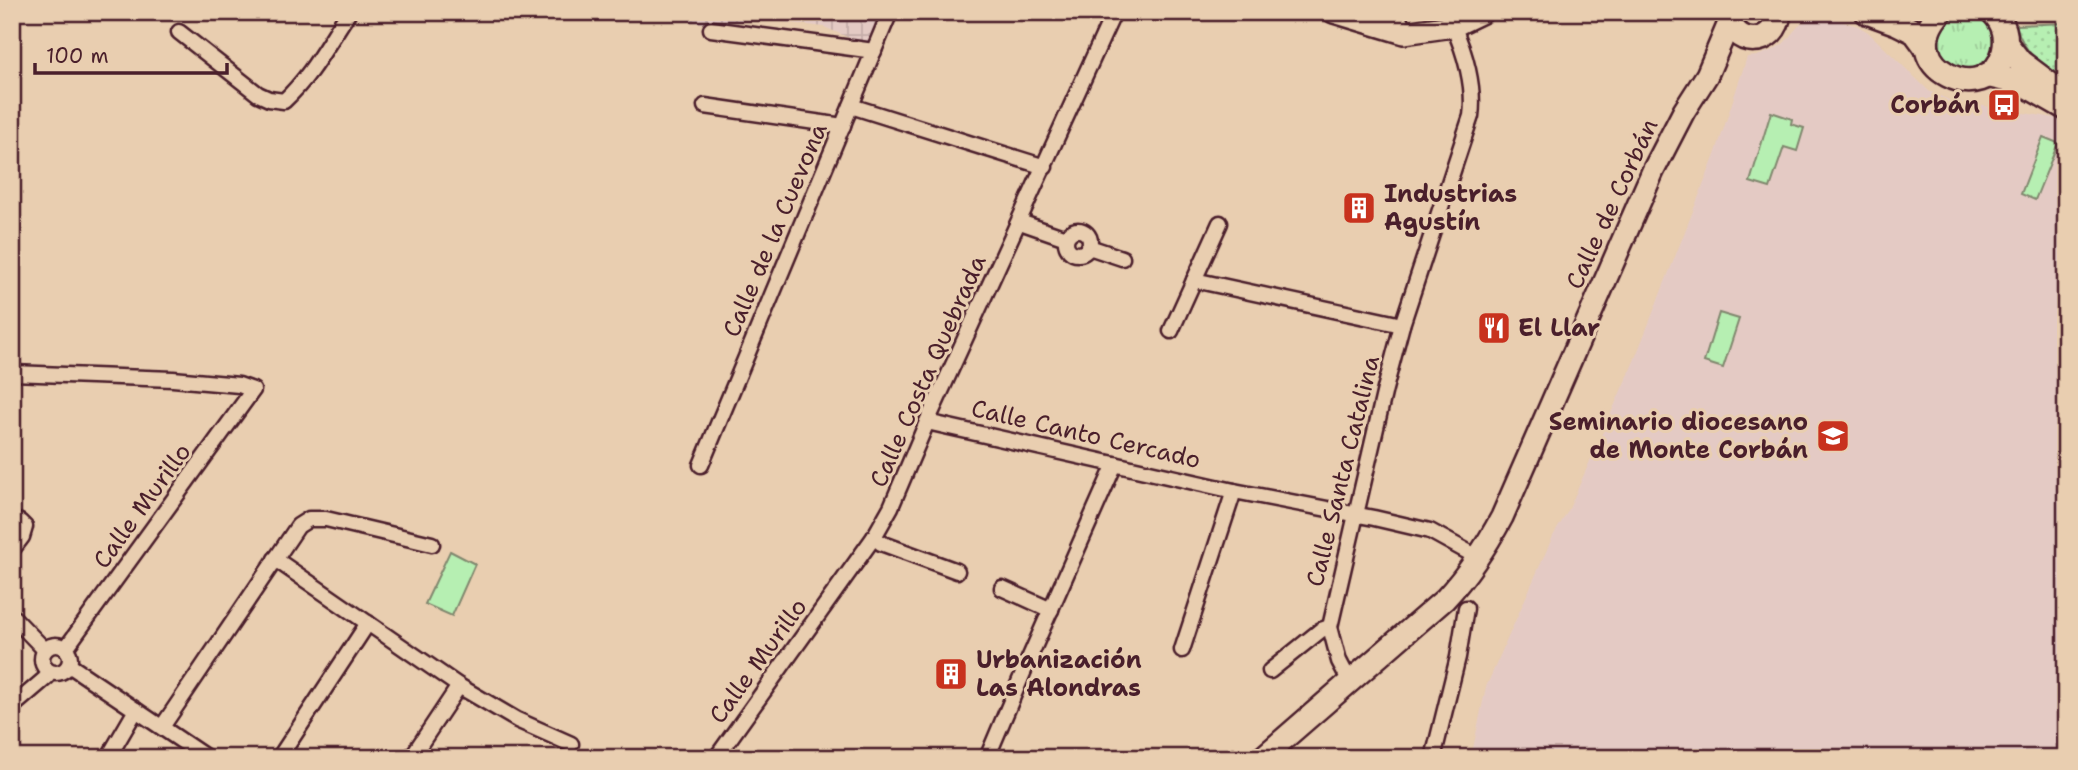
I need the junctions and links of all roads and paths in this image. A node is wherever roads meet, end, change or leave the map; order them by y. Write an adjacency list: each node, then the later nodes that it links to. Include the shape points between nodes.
1 (349, 12): 15 (street, via 319,62 284,101 258,94)
2 (890, 12): 19 (street, Calle de la Cuevona)
3 (1114, 12): 27 (street, Calle Costa Quebrada)
4 (1334, 12): 12 (main road)
5 (1482, 12): 13 (main road)
6 (1867, 12): 18 (main road, via 1915,32)
7 (1914, 12): 8 (main road)
8 (1939, 13): 18 (main road, via 1930,25)
9 (1784, 15): 16 (main road, via 1763,38)
10 (1997, 15): 17 (main road)
11 (1728, 18): 16 (main road, via 1737,34); 20 (main road, Calle de Corbán)
12 (1400, 22): 13 (main road)
13 (1453, 26): 32 (street, Calle Santa Catalina, via 1470,77 1471,116)
14 (710, 29): 19 (street)
15 (178, 32)
16 (1750, 39): 20 (main road, Calle de Corbán)
17 (2006, 44): 21 (main road, via 2003,56); 22 (main road, via 2020,62)
18 (1926, 47): 21 (main road, via 1936,66 1949,77 1968,81)
19 (874, 51): 24 (street, Calle de la Cuevona)
20 (1707, 75): 44 (main road, Calle de Corbán, via 1653,171 1503,517)
21 (1987, 75): 25 (main road, via 2024,84)
22 (2066, 95)
23 (705, 106): 26 (street)
24 (852, 106): 26 (street, Calle de la Cuevona); 27 (street)
25 (2066, 108)
26 (843, 126): 37 (street, Calle de la Cuevona)
27 (1045, 167): 28 (street, Calle Costa Quebrada)
28 (1020, 222): 30 (street, via 1066,238 1066,247 1073,254 1083,254 1089,247); 35 (street, Calle Costa Quebrada)
29 (1220, 223): 31 (street)
30 (1122, 258)
31 (1194, 280): 32 (street, Calle Santa Catalina); 33 (street)
32 (1402, 325): 39 (street, Calle Santa Catalina)
33 (1171, 331)
34 (12, 373): 54 (street, Calle Murillo, via 173,379 253,390)
35 (928, 422): 36 (street, Calle Canto Cercado); 41 (street, Calle Costa Quebrada)
36 (1115, 464): 38 (street, Calle Canto Cercado); 50 (street)
37 (701, 465)
38 (1234, 491): 39 (street, Calle Canto Cercado); 56 (street)
39 (1355, 515): 44 (street, Calle Canto Cercado, via 1430,531); 53 (street, Calle Santa Catalina)
40 (12, 519): 43 (street, via 24,527)
41 (874, 537): 46 (street); 48 (street, Calle Costa Quebrada)
42 (432, 544): 45 (street, via 309,519 298,526)
43 (12, 550)
44 (1482, 554): 60 (main road, Calle de Corbán, via 1445,599)
45 (275, 559): 52 (street); 64 (street)
46 (957, 571)
47 (1002, 588): 50 (street)
48 (836, 590): 70 (street, Calle Murillo)
49 (1465, 608): 73 (street, via 1452,686)
50 (1051, 610): 71 (street)
51 (12, 616): 55 (street)
52 (368, 623): 61 (street); 68 (street)
53 (1329, 627): 58 (street); 60 (street, Calle Santa Catalina)
54 (66, 648): 55 (street, via 53,645); 57 (street, via 71,656)
55 (45, 650): 59 (street, via 42,662)
56 (1182, 650)
57 (69, 665): 59 (street, via 63,672); 63 (street)
58 (1270, 671)
59 (49, 672): 62 (street)
60 (1350, 682): 72 (main road, Calle de Corbán)
61 (459, 685): 65 (street, via 517,720); 69 (street)
62 (12, 707)
63 (136, 710): 64 (street); 66 (street)
64 (163, 727): 67 (street)
65 (571, 744)
66 (108, 758)
67 (207, 758)
68 (279, 758)
69 (411, 758)
70 (716, 758)
71 (988, 758)
72 (1262, 758)
73 (1433, 758)

